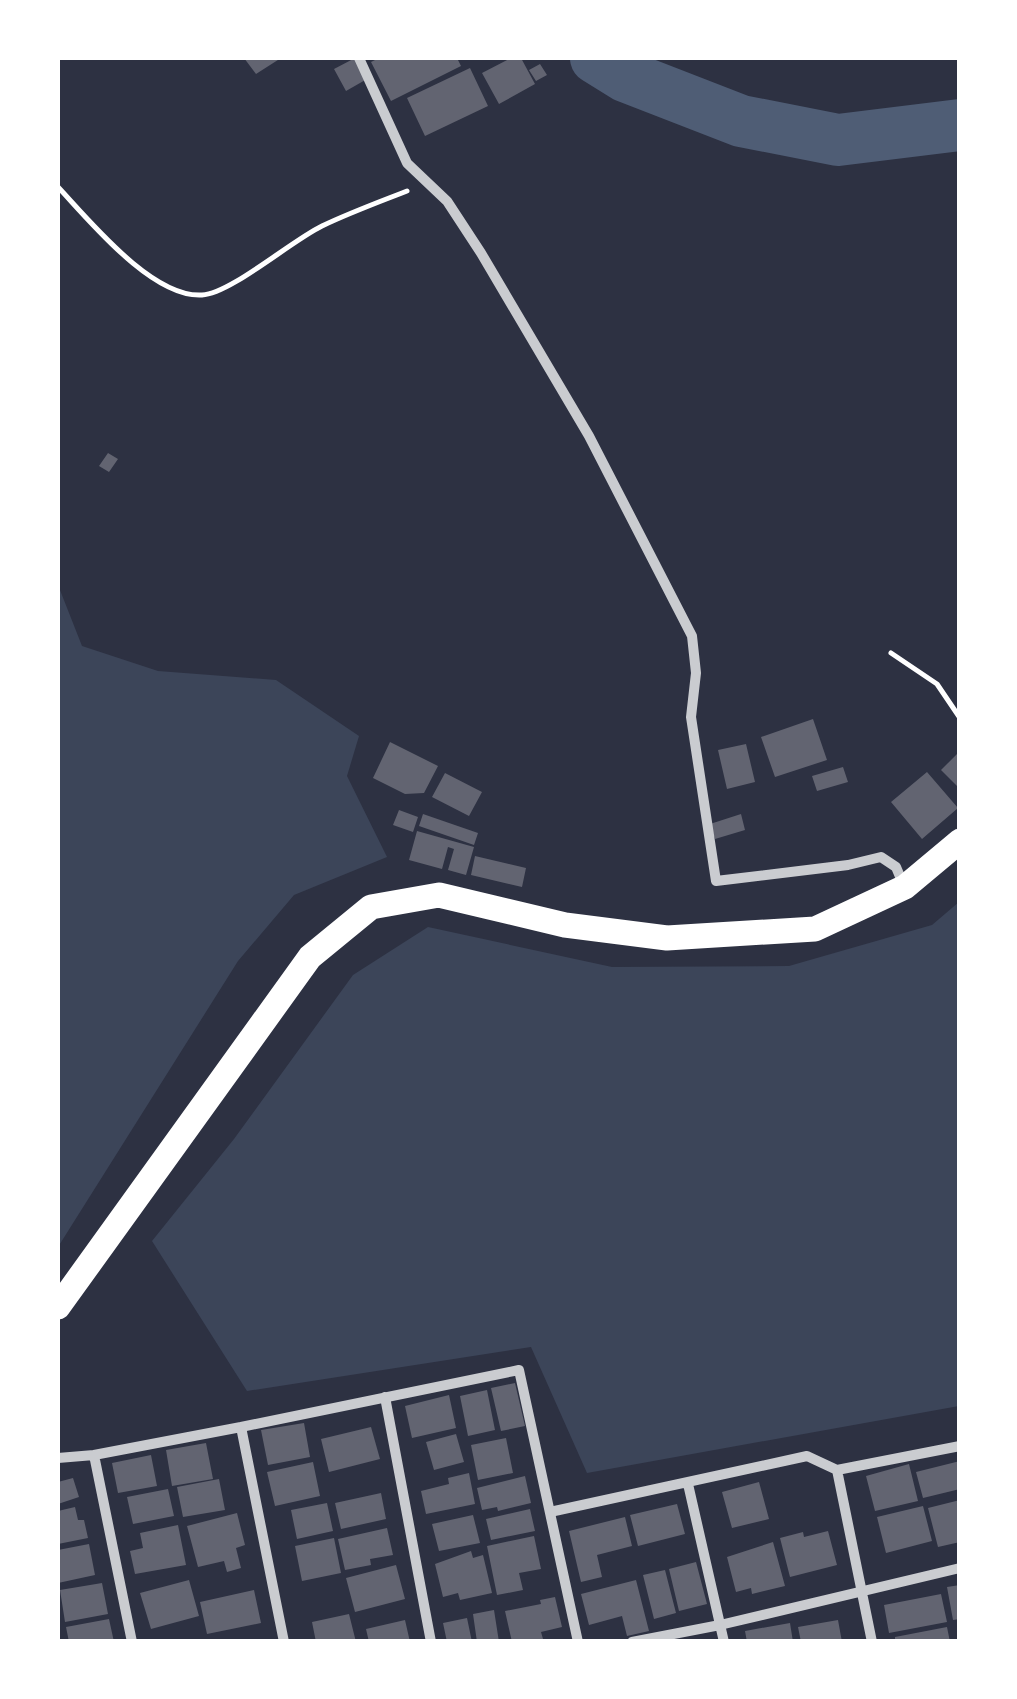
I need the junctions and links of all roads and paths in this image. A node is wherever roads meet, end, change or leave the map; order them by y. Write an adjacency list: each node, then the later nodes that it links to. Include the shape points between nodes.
1 (359, 58): 2 (street, via 407,164)
2 (424, 183): 3 (path, via 321,226 225,290 200,296 139,268); 7 (street, via 447,201 570,403 692,636 691,716 716,882 881,858 896,867)
3 (58, 187)
4 (891, 654): 5 (path, via 937,684)
5 (960, 718)
6 (960, 841): 7 (main road)
7 (905, 887): 8 (main road, via 815,929 667,938 565,925 439,896 371,908 310,957)
8 (58, 1307)
9 (386, 1397): 10 (street); 16 (street, via 519,1370); 22 (street)
10 (240, 1428): 12 (street); 21 (street)
11 (960, 1446): 14 (street)
12 (94, 1455): 13 (street); 20 (street)
13 (58, 1458)
14 (837, 1470): 15 (street, via 807,1456); 18 (street)
15 (688, 1484): 16 (street); 19 (street)
16 (550, 1512): 23 (street)
17 (960, 1568): 18 (street)
18 (860, 1589): 19 (street); 26 (street)
19 (720, 1625): 24 (street); 25 (street)
20 (132, 1642)
21 (284, 1642)
22 (431, 1642)
23 (578, 1642)
24 (632, 1642)
25 (724, 1642)
26 (872, 1642)

